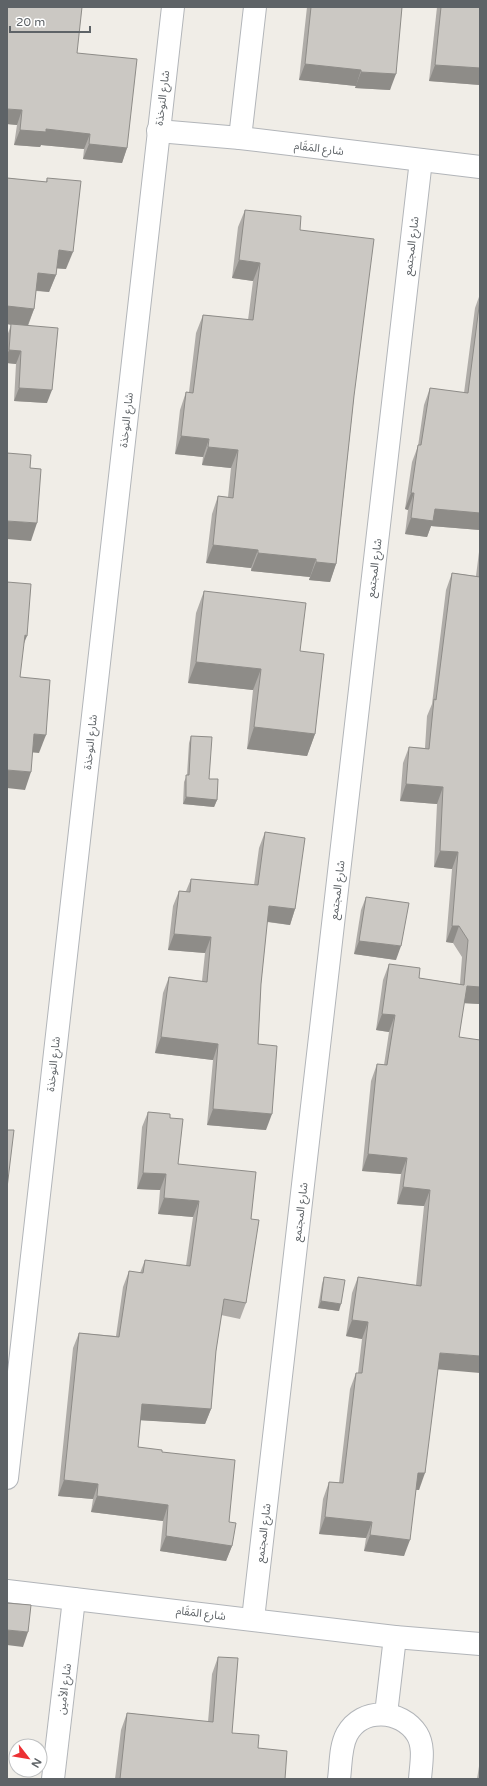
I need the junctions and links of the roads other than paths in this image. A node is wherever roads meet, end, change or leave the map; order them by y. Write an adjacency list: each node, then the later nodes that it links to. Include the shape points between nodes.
1 (173, 7): 3 (street, شارع النوخذة)
2 (255, 7): 4 (street)
3 (158, 130): 4 (street, شارع المَقَام); 7 (street, شارع النوخذة)
4 (240, 138): 5 (street, شارع المَقَام)
5 (421, 160): 6 (street, شارع المَقَام); 10 (street, شارع المجتمع)
6 (480, 167)
7 (7, 1478)
8 (7, 1591): 9 (street, شارع المَقَام)
9 (74, 1599): 10 (street, شارع المَقَام); 14 (street, شارع الأمين)
10 (253, 1619): 11 (street, شارع المَقَام)
11 (395, 1637): 12 (street, شارع المَقَام); 13 (street)
12 (480, 1644)
13 (386, 1714): 15 (street, via 364,1718 348,1733 343,1743); 16 (street, via 409,1724 417,1734 422,1746)
14 (53, 1779)
15 (339, 1779)
16 (420, 1779)

